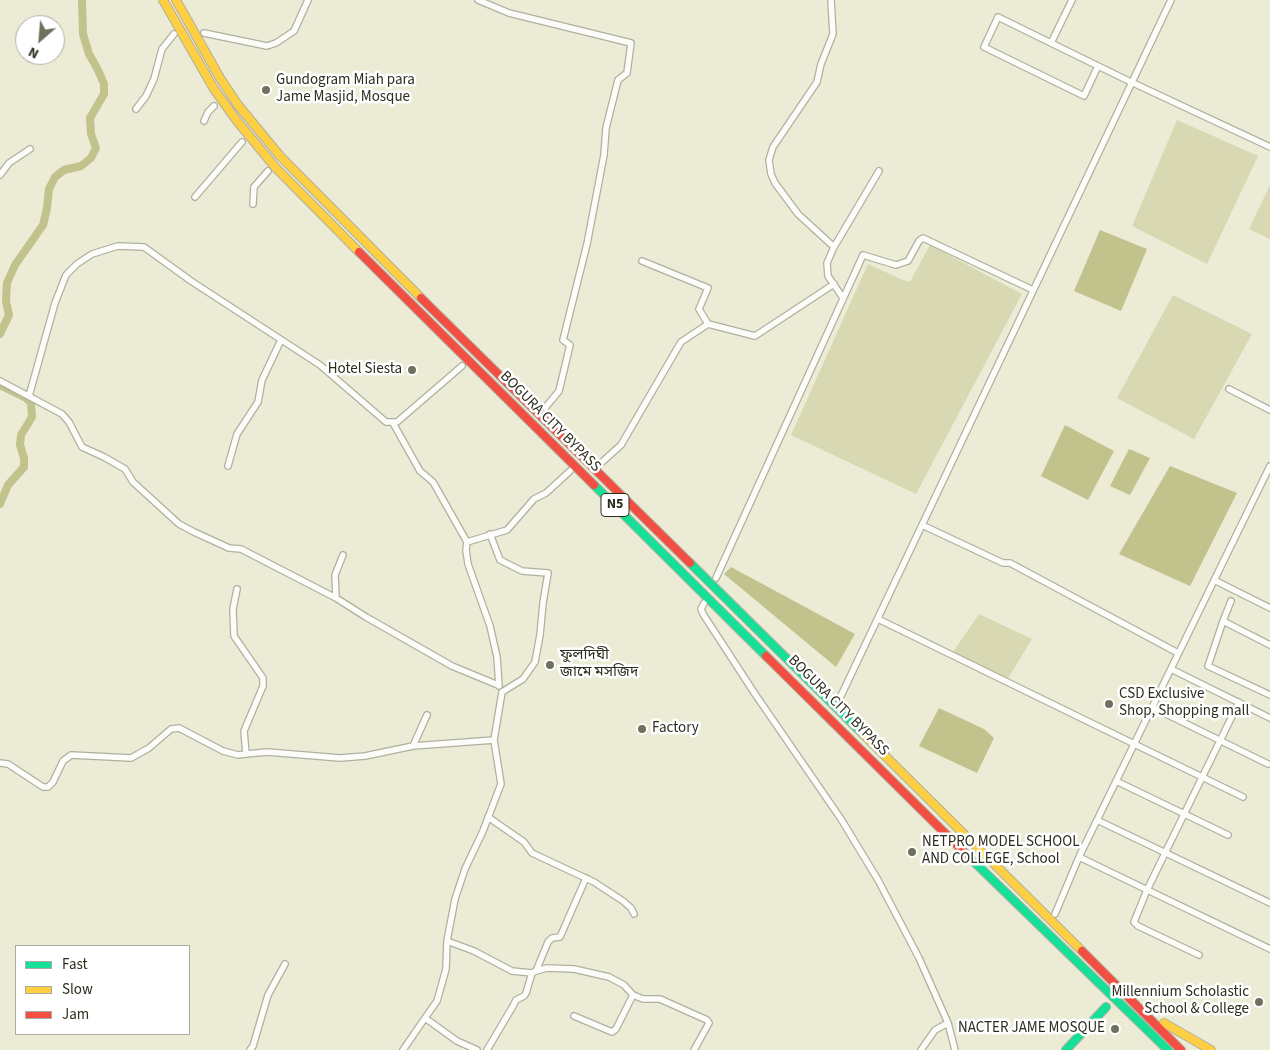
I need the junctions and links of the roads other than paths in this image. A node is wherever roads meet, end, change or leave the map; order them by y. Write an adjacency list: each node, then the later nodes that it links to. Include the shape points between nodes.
1 (163, 0): 106 (main road, BOGURA CITY BYPASS / N5, via 214,89 288,180)
2 (176, 0): 107 (main road, BOGURA CITY BYPASS, via 220,78 280,156)
3 (308, 0): 8 (street, via 294,31 267,46)
4 (478, 0): 35 (street, via 509,13 631,43 627,73 618,80 606,128 587,244 563,340 570,345 568,354 559,390)
5 (831, 0): 24 (street, via 833,34 816,82 773,147 769,160 775,184 798,214)
6 (1171, 0): 12 (street)
7 (1069, 1): 10 (street)
8 (204, 33)
9 (174, 34): 14 (street, via 162,49 154,79)
10 (1051, 43): 11 (street); 11 (street, via 998,17 984,47 1084,96)
11 (1098, 66): 12 (street)
12 (1131, 82): 17 (street); 27 (street)
13 (214, 106): 15 (street)
14 (136, 109)
15 (204, 121)
16 (242, 142): 22 (street)
17 (1270, 147)
18 (30, 149): 21 (street, via 9,163)
19 (879, 170): 24 (street)
20 (268, 171): 23 (street, via 254,187)
21 (0, 175)
22 (195, 198)
23 (253, 204)
24 (834, 246): 26 (street, via 827,263 828,276)
25 (642, 261): 29 (street, via 708,288 699,309)
26 (834, 284): 28 (street); 29 (street, via 755,336)
27 (1033, 290): 28 (street, via 923,238 908,261 896,265 863,255); 42 (street)
28 (844, 298): 46 (street)
29 (708, 324): 38 (street, via 681,342 620,445)
30 (281, 340): 34 (street, via 191,282 144,247 118,246 92,254 66,275); 37 (street, via 320,365 386,422); 39 (street, via 262,380 258,402 237,434)
31 (462, 366): 37 (street)
32 (0, 381): 34 (street)
33 (1230, 389): 36 (street)
34 (29, 396): 49 (street, via 62,414 82,447 125,469 133,482 179,524 229,548 242,549)
35 (545, 408)
36 (1270, 410)
37 (394, 422): 44 (street, via 420,471 433,482)
38 (601, 464)
39 (228, 466)
40 (1270, 466): 47 (street)
41 (570, 471): 43 (street, via 546,493 534,499 507,530)
42 (922, 525): 53 (street); 56 (street, via 1002,563 1010,563)
43 (490, 534): 44 (street); 59 (street, via 500,560 522,571 548,573 535,662 523,679)
44 (467, 542): 58 (street, via 468,564 490,626 497,657)
45 (343, 555): 49 (street, via 335,575)
46 (716, 578)
47 (1214, 580): 52 (street); 56 (street)
48 (237, 589): 70 (street, via 233,609 234,636 263,678 263,686 244,731)
49 (336, 598): 58 (street, via 452,666)
50 (1231, 602): 54 (street)
51 (704, 603): 96 (street, via 703,614 841,819 878,880 919,958)
52 (1270, 608)
53 (878, 619): 61 (street); 68 (street)
54 (1223, 622): 55 (street); 60 (street, via 1208,666)
55 (1270, 645)
56 (1178, 653): 57 (street)
57 (1171, 669): 62 (street); 63 (street)
58 (498, 685): 59 (street)
59 (502, 692): 66 (street)
60 (1270, 695)
61 (839, 700)
62 (1239, 702): 65 (street); 67 (street)
63 (1152, 706): 67 (street); 68 (street)
64 (426, 715): 69 (street)
65 (1270, 718)
66 (494, 740): 69 (street); 77 (street, via 501,784)
67 (1220, 740): 72 (street); 73 (street)
68 (1134, 744): 73 (street); 74 (street)
69 (413, 746): 70 (street, via 340,758 267,752)
70 (246, 754): 71 (street, via 223,751 180,728 171,729 131,758 71,755 63,760 48,787 43,788 8,764)
71 (0, 763)
72 (1268, 764)
73 (1202, 777): 75 (street); 76 (street)
74 (1116, 781): 76 (street); 78 (street)
75 (1243, 797)
76 (1184, 814): 79 (street); 80 (street)
77 (488, 817): 82 (street, via 524,842 532,853); 87 (street, via 455,899)
78 (1097, 820): 80 (street); 81 (street)
79 (1228, 836)
80 (1166, 852): 83 (street); 84 (street)
81 (1079, 857): 83 (street); 86 (street)
82 (586, 878): 85 (street, via 623,901); 91 (street, via 560,937 548,942)
83 (1147, 890): 88 (street); 89 (street, via 1134,922)
84 (1270, 903)
85 (634, 914)
86 (1054, 914)
87 (447, 941): 91 (street, via 512,971); 95 (street, via 446,969 437,1000)
88 (1270, 949)
89 (1199, 955)
90 (285, 964): 98 (street, via 268,995)
91 (534, 972): 92 (street, via 547,968 574,969 609,977); 101 (street, via 526,993 512,1006)
92 (634, 994): 94 (street, via 612,1032); 102 (street, via 643,999 660,998 707,1020)
93 (1106, 1006): 105 (main road)
94 (574, 1016)
95 (425, 1018): 99 (street); 100 (street, via 457,1041)
96 (948, 1023): 103 (street, via 935,1030); 104 (street)
97 (1164, 1023): 108 (main road)
98 (250, 1050)
99 (403, 1050)
100 (477, 1050)
101 (487, 1050)
102 (694, 1050)
103 (921, 1050)
104 (955, 1050)
105 (1066, 1050)
106 (1168, 1050)
107 (1180, 1050)
108 (1211, 1050)

